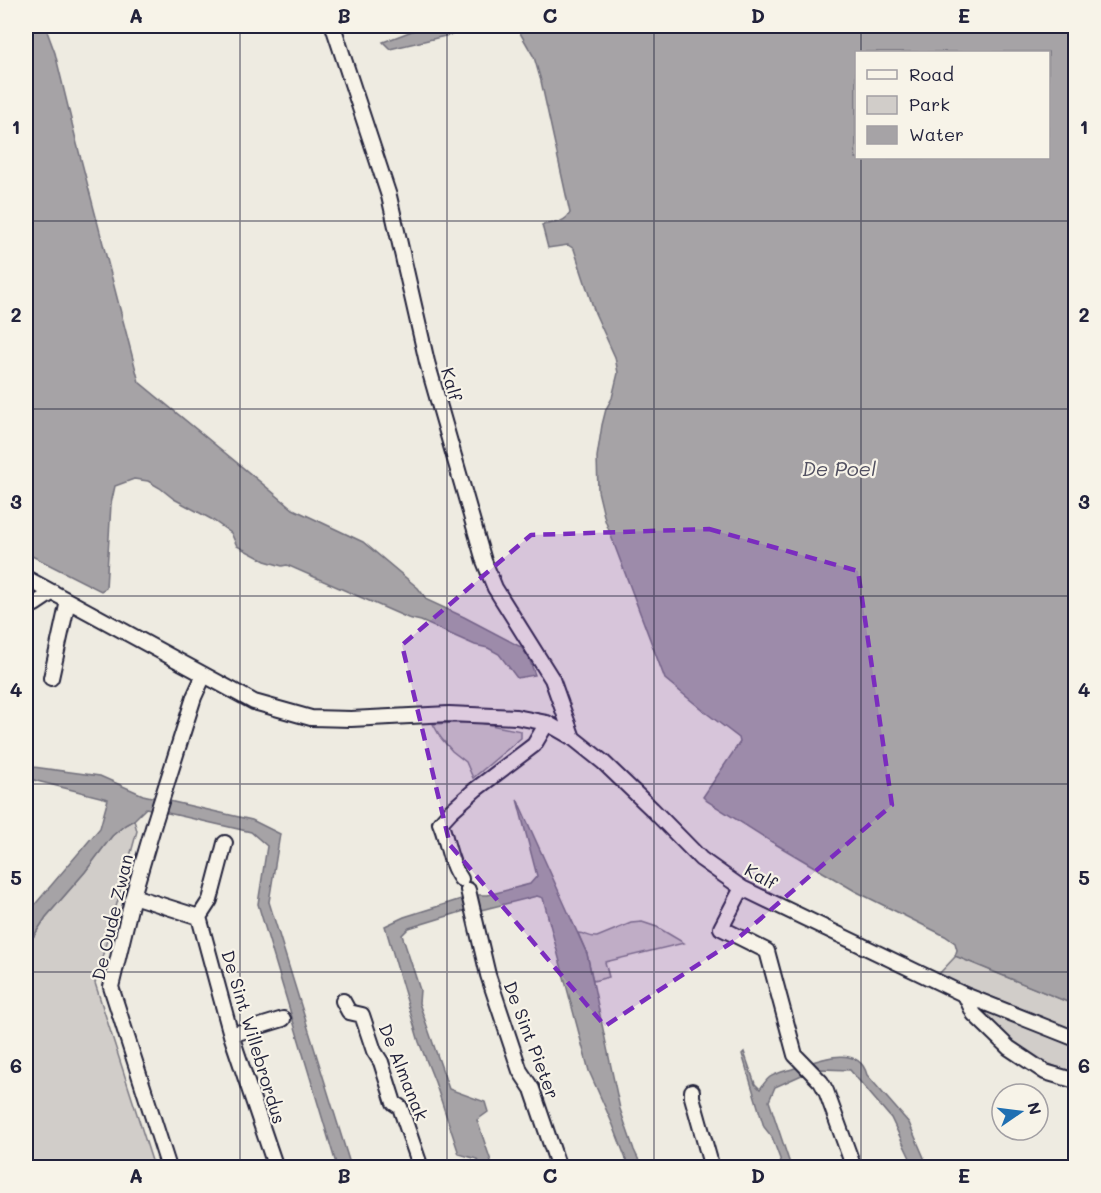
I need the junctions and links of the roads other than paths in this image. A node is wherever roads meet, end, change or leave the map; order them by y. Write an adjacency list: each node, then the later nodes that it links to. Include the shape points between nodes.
1 (333, 26): 9 (street, Kalf, via 389,196 427,362 484,561 495,588 552,679)
2 (26, 578): 3 (street, Kalf)
3 (53, 592): 4 (street, Kalf); 5 (street, via 35,604)
4 (68, 601): 6 (street, Kalf); 7 (street)
5 (26, 604)
6 (204, 675): 8 (street, Kalf, via 254,702 311,718 448,714 516,717); 12 (street, De Oude Zwan)
7 (51, 678)
8 (547, 723): 9 (street, Kalf); 24 (street, De Sint Pieter, via 534,745 476,789 440,823 455,872 464,884 488,975 520,1071 532,1089)
9 (573, 738): 11 (street, Kalf, via 603,762 701,859)
10 (225, 843): 13 (street, via 210,900)
11 (742, 888): 14 (street, Kalf); 26 (street, via 721,928 766,951 795,1055 826,1091)
12 (133, 896): 13 (street); 21 (street, De Oude Zwan, via 111,987)
13 (199, 916): 17 (street, De Sint Willebrordus)
14 (965, 995): 18 (street, Kalf); 19 (street, via 974,1014 1010,1048 1045,1072)
15 (342, 1001): 23 (street, De Almanak, via 350,1012 362,1015)
16 (282, 1019): 17 (street)
17 (231, 1035): 22 (street, De Sint Willebrordus)
18 (1076, 1039)
19 (1076, 1081)
20 (692, 1091): 25 (street)
21 (169, 1167)
22 (276, 1167)
23 (420, 1167)
24 (559, 1167)
25 (712, 1167)
26 (854, 1167)

